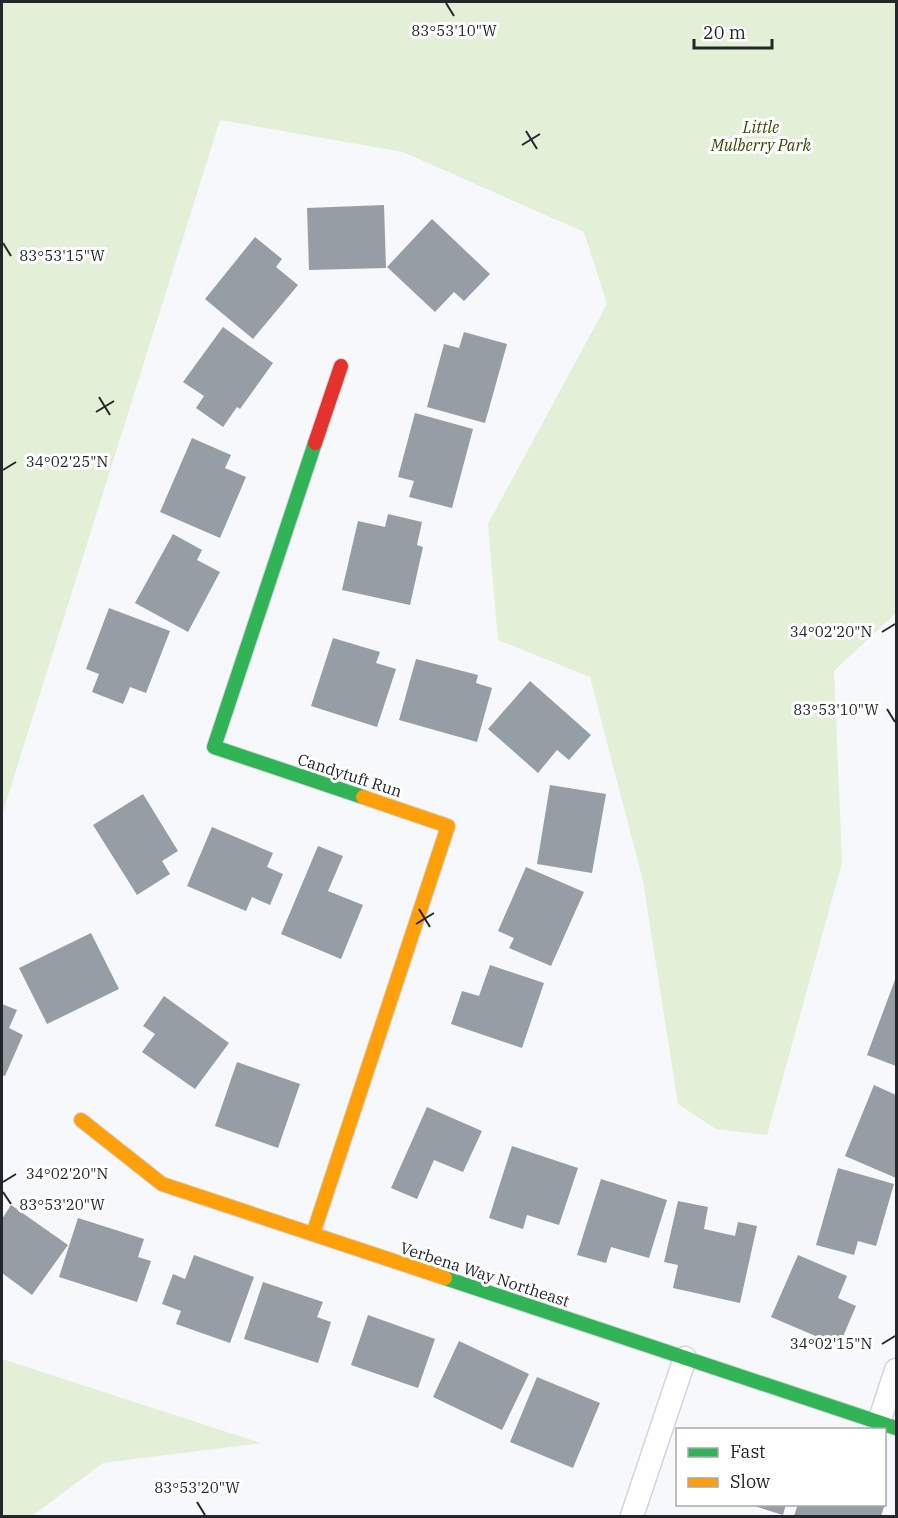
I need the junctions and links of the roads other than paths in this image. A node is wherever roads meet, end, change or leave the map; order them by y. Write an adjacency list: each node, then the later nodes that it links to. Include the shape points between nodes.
1 (341, 366): 3 (street, Candytuft Run, via 214,747 448,826)
2 (81, 1120): 3 (street, Verbena Way Northeast, via 162,1184)
3 (313, 1234): 4 (street, Verbena Way Northeast)
4 (685, 1358): 6 (street, Verbena Way Northeast); 7 (street)
5 (897, 1371): 6 (street)
6 (888, 1425)
7 (632, 1516)

